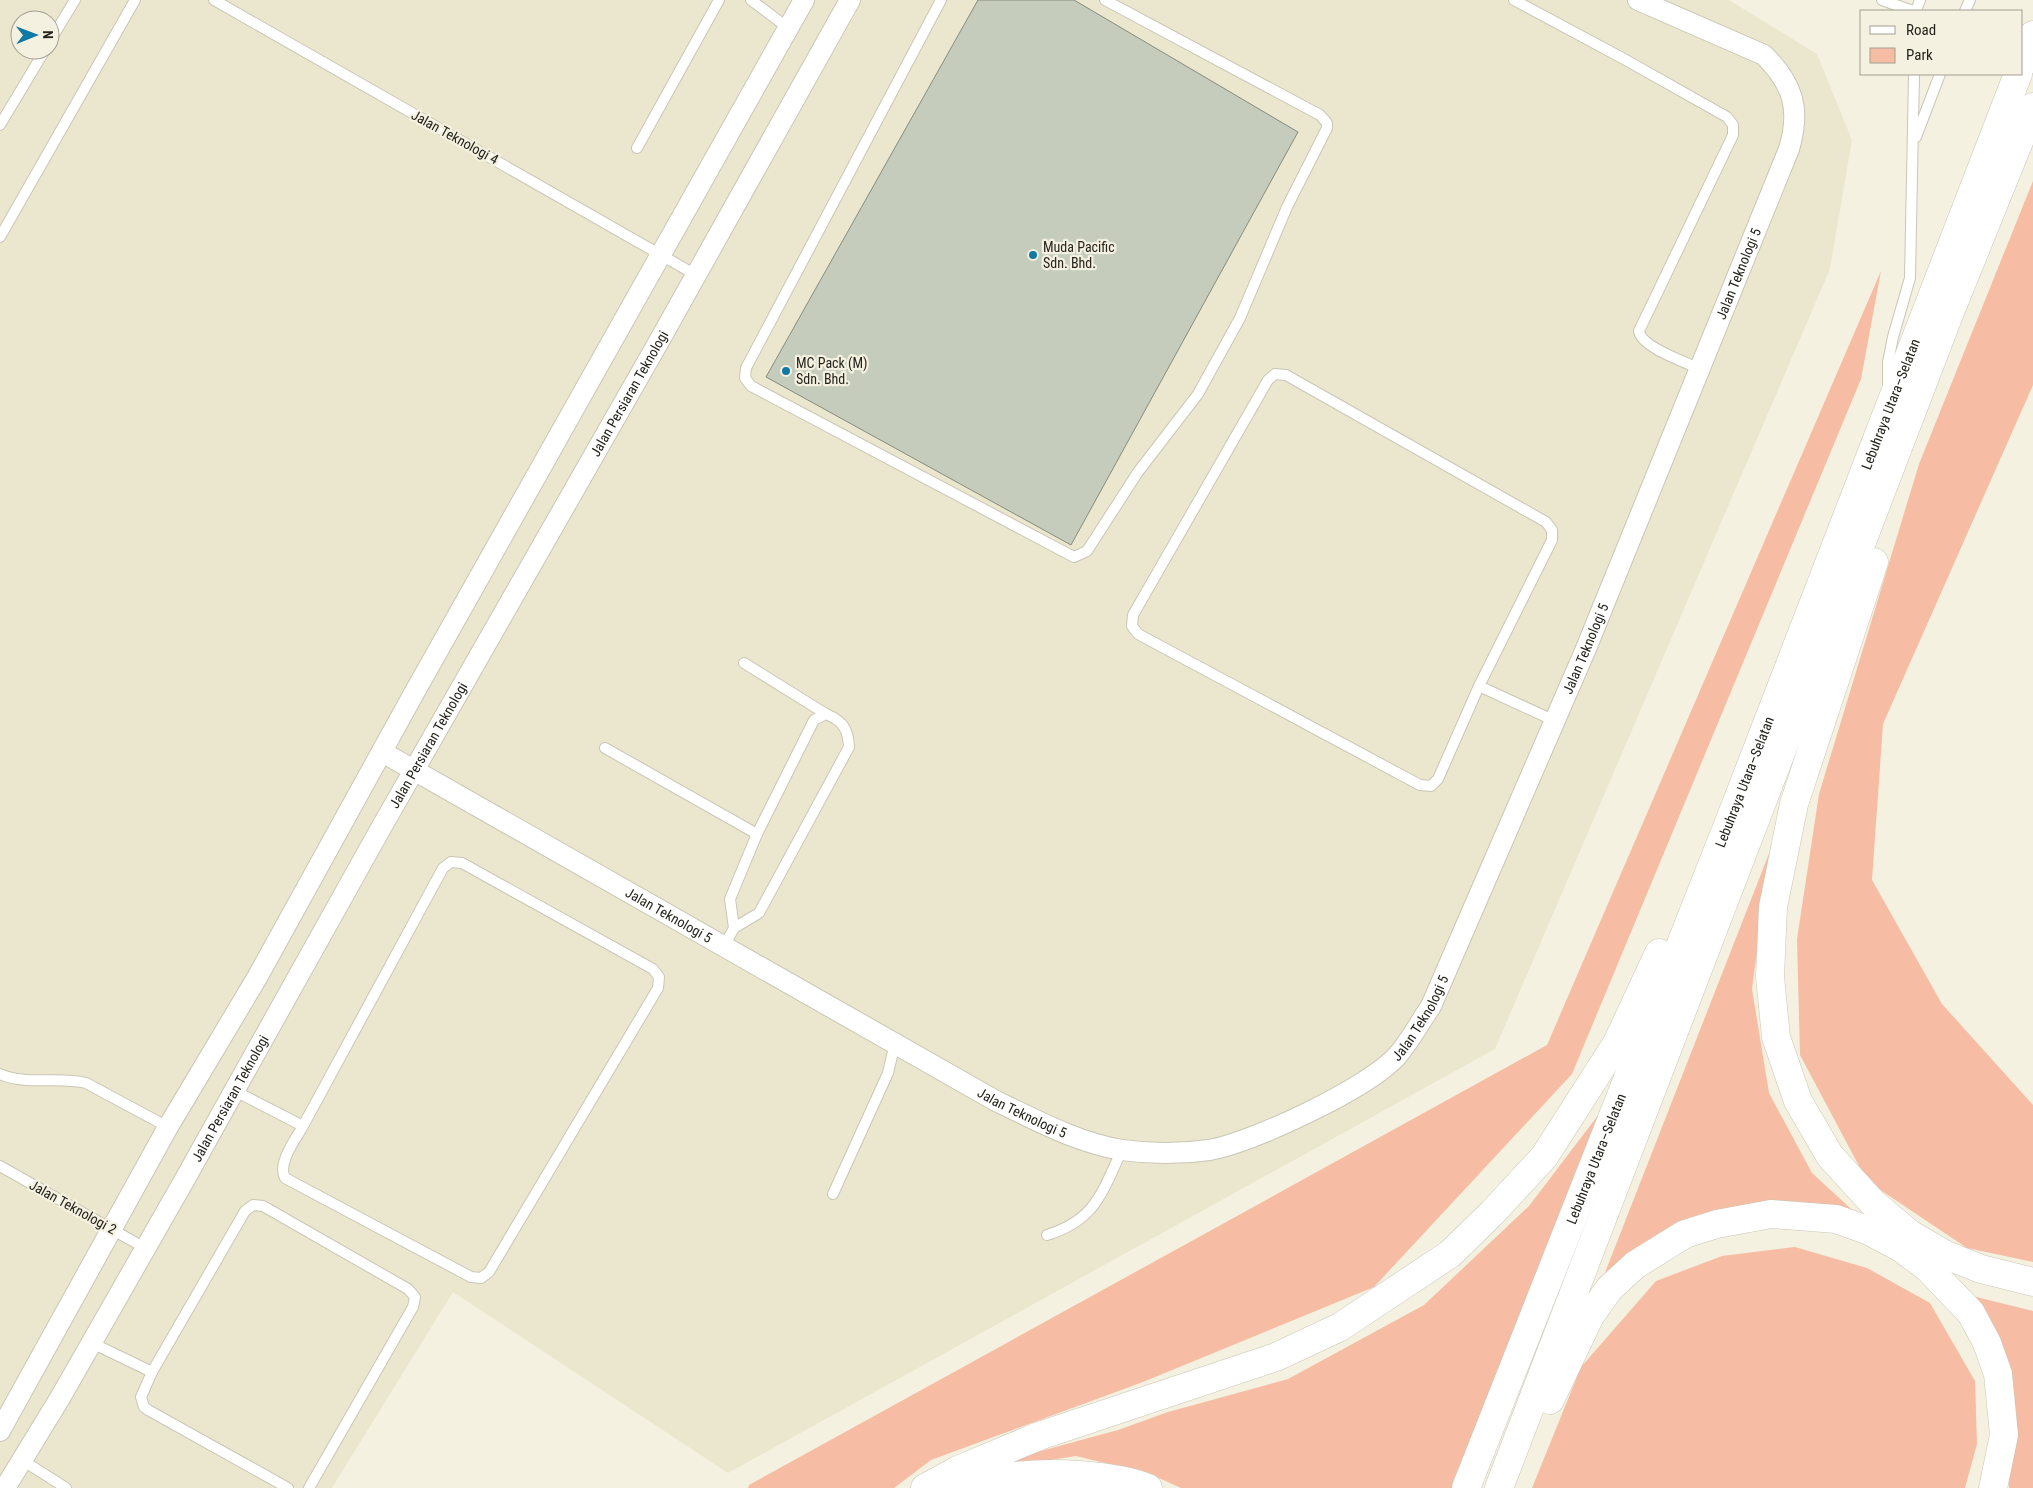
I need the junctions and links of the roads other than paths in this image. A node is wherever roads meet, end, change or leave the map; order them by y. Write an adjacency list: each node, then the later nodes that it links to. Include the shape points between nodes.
1 (75, 0): 14 (lane)
2 (135, 0): 26 (lane)
3 (214, 0): 27 (lane, Jalan Teknologi 4)
4 (719, 0): 25 (lane)
5 (751, 0): 15 (lane)
6 (804, 0): 15 (street)
7 (850, 0): 28 (street, Jalan Persiaran Teknologi)
8 (941, 0): 9 (lane, via 746,368 745,378 760,391 1074,557 1087,551 1138,472 1198,394 1240,318 1287,207 1327,128 1320,115)
9 (1105, 0)
10 (1514, 0): 30 (lane, via 1632,63 1727,118 1733,125 1733,135 1639,331 1646,344)
11 (1638, 0): 30 (street, Jalan Teknologi 5, via 1764,55 1789,87 1794,106 1795,129 1789,149)
12 (1882, 0): 13 (lane)
13 (1911, 10)
14 (60, 25)
15 (788, 28): 27 (street)
16 (2033, 35): 18 (highway)
17 (39, 60): 23 (lane)
18 (2023, 61)
19 (1914, 75): 24 (lane)
20 (1940, 75): 24 (lane)
21 (2018, 75): 31 (highway, Lebuhraya Utara–Selatan)
22 (2033, 107): 29 (highway, Lebuhraya Utara–Selatan)
23 (0, 125)
24 (1914, 142): 31 (lane, via 1910,278 1888,362)
25 (637, 148)
26 (0, 237)
27 (662, 255): 28 (lane, Jalan Teknologi 4); 37 (street)
28 (696, 275): 38 (street, Jalan Persiaran Teknologi)
29 (1950, 312): 54 (highway, via 1930,402 1888,518 1794,804 1773,907 1770,977 1776,1037 1798,1101 1830,1156 1872,1203 1910,1234 1981,1269); 67 (highway, Lebuhraya Utara–Selatan)
30 (1700, 369): 35 (street, Jalan Teknologi 5)
31 (1887, 413): 39 (highway, Lebuhraya Utara–Selatan)
32 (744, 663): 34 (lane)
33 (1480, 686): 33 (lane, via 1438,779 1425,787 1134,630 1133,615 1271,376 1286,375 1550,526 1552,540); 35 (lane)
34 (826, 714): 40 (lane, via 814,720); 41 (lane, via 838,719 848,730 849,747 759,913)
35 (1555, 721): 48 (street, Jalan Teknologi 5, via 1431,1006 1396,1056 1351,1090 1267,1131 1236,1142 1211,1150 1185,1153)
36 (605, 748): 40 (lane)
37 (382, 752): 38 (street, Jalan Teknologi 5); 47 (street, via 258,976)
38 (413, 771): 42 (street, Jalan Teknologi 5); 45 (street, Jalan Persiaran Teknologi)
39 (1733, 812): 63 (highway, via 1689,889 1617,1043 1581,1101 1544,1157 1450,1254 1340,1327 1276,1357 1039,1436 958,1470); 66 (highway, Lebuhraya Utara–Selatan)
40 (757, 834): 41 (lane, via 730,898)
41 (734, 928): 42 (lane)
42 (724, 946): 43 (street, Jalan Teknologi 5)
43 (896, 1043): 48 (street, Jalan Teknologi 5, via 996,1101 1048,1126); 50 (lane, via 888,1073)
44 (0, 1074): 47 (lane, via 28,1082 74,1080 86,1083)
45 (235, 1091): 46 (lane); 53 (street, Jalan Persiaran Teknologi)
46 (302, 1126): 46 (lane, via 443,868 452,862 462,863 657,972 660,982 653,996 488,1272 481,1278 471,1277 285,1178 284,1163)
47 (168, 1127): 51 (street)
48 (1122, 1150): 52 (lane, via 1088,1215 1065,1230)
49 (0, 1166): 51 (lane, Jalan Teknologi 2)
50 (833, 1194)
51 (114, 1229): 53 (lane, Jalan Teknologi 2); 57 (street)
52 (1047, 1235)
53 (146, 1248): 55 (street, Jalan Persiaran Teknologi)
54 (2033, 1282)
55 (92, 1344): 56 (lane); 58 (street, Jalan Persiaran Teknologi)
56 (152, 1372): 61 (lane, via 141,1397 144,1407); 62 (lane, via 244,1211 253,1205 263,1206 408,1289 415,1297 413,1307)
57 (0, 1431)
58 (22, 1460): 59 (street, Jalan Persiaran Teknologi); 60 (lane)
59 (5, 1488)
60 (66, 1488)
61 (288, 1488)
62 (309, 1488)
63 (925, 1488)
64 (969, 1488): 65 (highway, via 1012,1476 1058,1474 1098,1477)
65 (1148, 1488)
66 (1466, 1488)
67 (1499, 1488)
68 (1509, 1488): 69 (highway, via 1590,1316 1609,1289 1634,1265 1685,1234 1771,1214 1836,1219 1867,1230 1901,1248 1928,1268 1971,1313 1998,1374 2004,1435)
69 (1993, 1488)

